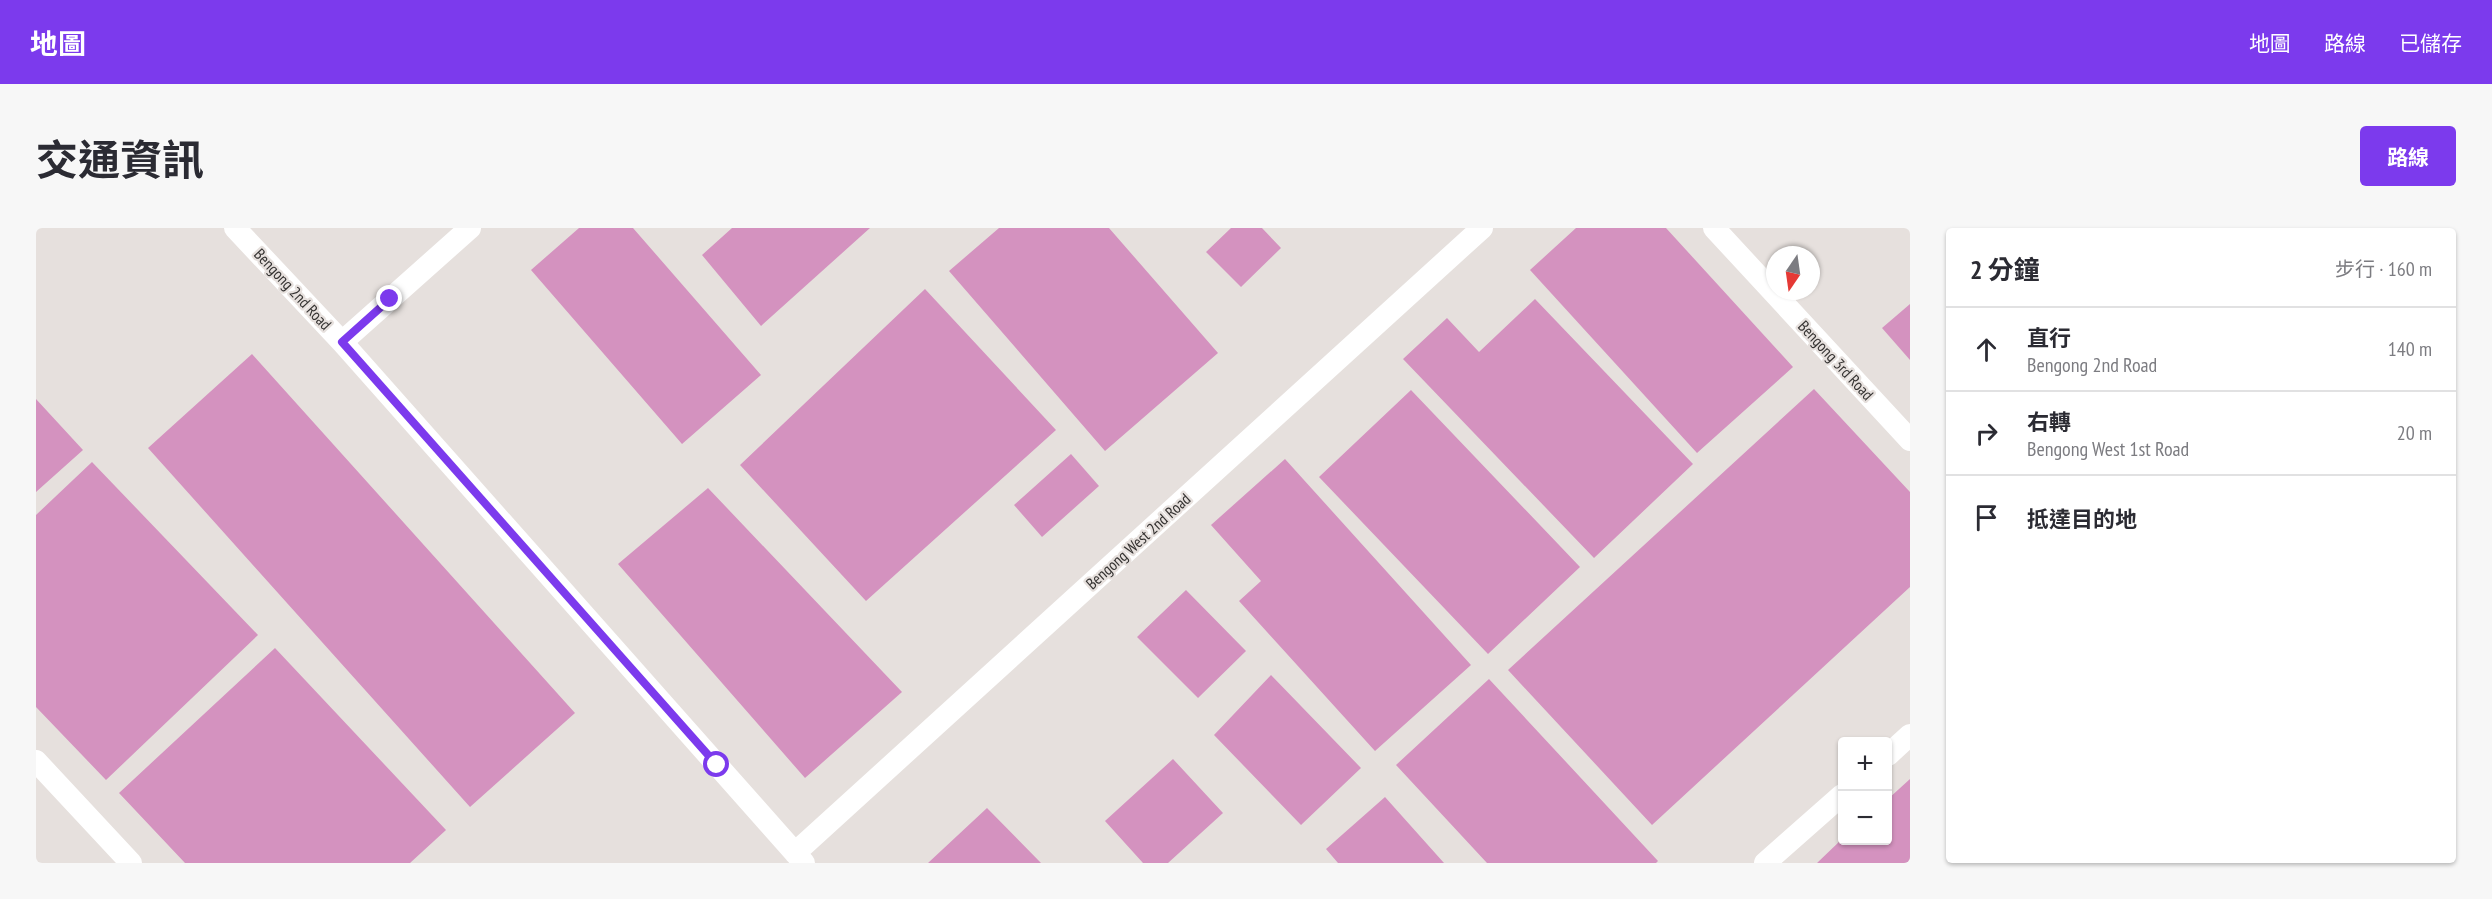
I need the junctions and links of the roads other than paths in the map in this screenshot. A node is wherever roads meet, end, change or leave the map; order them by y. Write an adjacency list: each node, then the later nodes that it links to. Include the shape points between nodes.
1 (235, 228): 5 (street, Bengong 2nd Road)
2 (470, 228): 5 (street)
3 (1482, 228): 11 (street, Bengong West 2nd Road)
4 (1714, 228): 6 (street, Bengong 3rd Road)
5 (342, 342): 11 (street, Bengong 2nd Road)
6 (1910, 440)
7 (1910, 735): 8 (street)
8 (1892, 751)
9 (36, 761): 12 (street)
10 (1838, 799): 13 (street)
11 (799, 858)
12 (131, 863)
13 (1765, 863)

